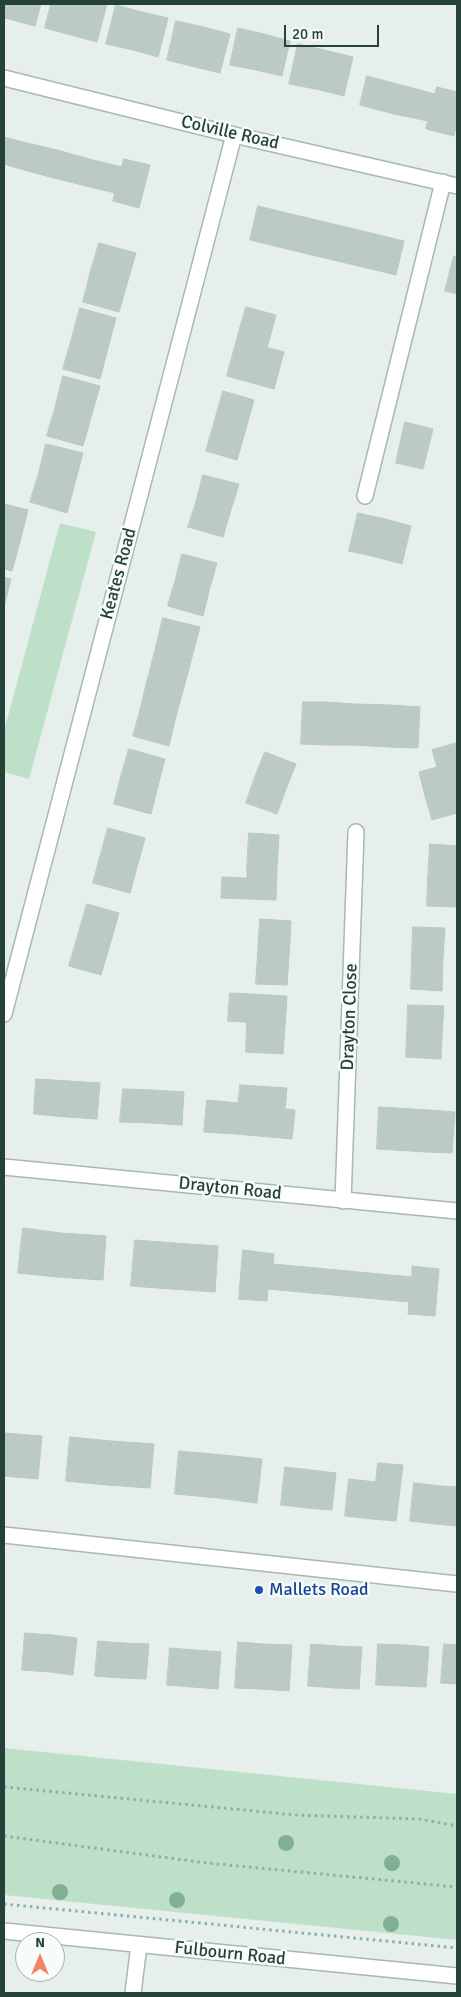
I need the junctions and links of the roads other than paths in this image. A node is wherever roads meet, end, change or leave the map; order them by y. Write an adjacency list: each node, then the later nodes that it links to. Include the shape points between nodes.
1 (4, 78): 2 (street, Colville Road)
2 (234, 134): 3 (street, Colville Road); 6 (street, Keates Road)
3 (450, 184): 4 (street)
4 (365, 496)
5 (356, 832): 8 (street, Drayton Close)
6 (4, 1014)
7 (4, 1167): 8 (street, Drayton Road)
8 (343, 1201): 9 (street, Drayton Road)
9 (457, 1211)
10 (4, 1535): 11 (street)
11 (457, 1584)
12 (4, 1931): 13 (street, Fulbourn Road)
13 (139, 1945): 14 (street, Fulbourn Road); 15 (street)
14 (457, 1976)
15 (133, 1993)

